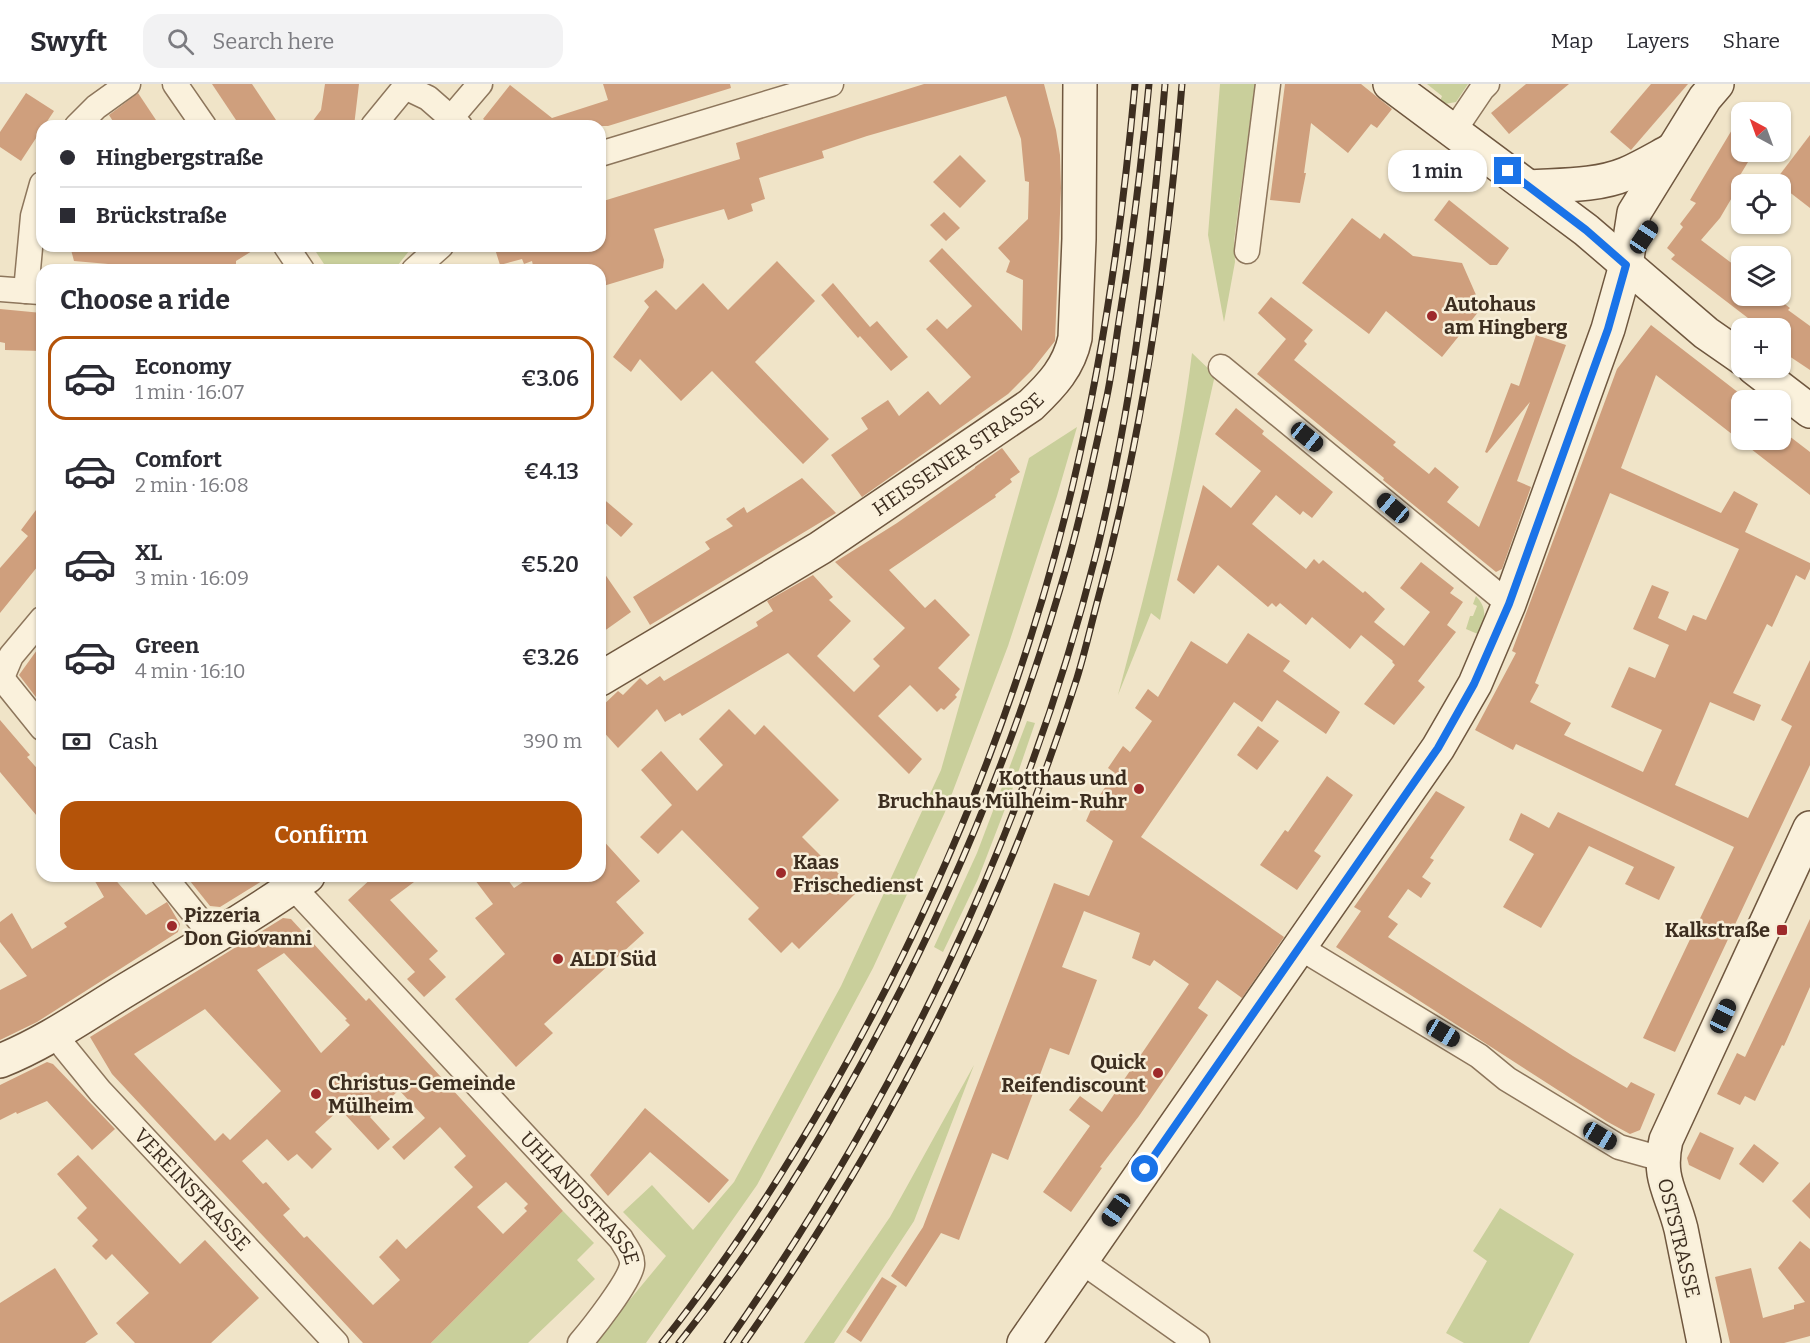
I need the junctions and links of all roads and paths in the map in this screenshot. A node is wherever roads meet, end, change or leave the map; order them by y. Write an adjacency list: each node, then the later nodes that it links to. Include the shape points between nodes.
1 (128, 84): 12 (street)
2 (175, 84): 13 (street)
3 (480, 84): 16 (street)
4 (831, 84): 19 (street)
5 (1080, 84): 34 (street, HEISSENER STRASSE, via 1074,338 1072,353 1052,385 1031,405 854,526)
6 (1268, 84): 22 (street)
7 (1390, 84): 17 (street)
8 (1487, 84): 17 (street)
9 (1717, 84): 18 (street)
10 (1731, 84): 25 (street)
11 (405, 86): 14 (street); 15 (street, via 428,98)
12 (83, 120)
13 (200, 120)
14 (379, 120)
15 (454, 120)
16 (457, 120)
17 (1453, 132): 20 (street)
18 (1672, 150): 20 (street, via 1612,178); 25 (street, via 1634,213)
19 (606, 152)
20 (1530, 187): 25 (street)
21 (36, 205): 27 (street)
22 (1247, 251)
23 (434, 252): 24 (street)
24 (421, 264)
25 (1626, 265): 28 (street); 32 (street, via 1608,329)
26 (0, 289): 27 (street)
27 (34, 291)
28 (1731, 350)
29 (1221, 367): 32 (street)
30 (1767, 378): 31 (street)
31 (1810, 411)
32 (1509, 604): 41 (street, via 1474,684 1438,748)
33 (36, 626): 35 (street, via 11,656)
34 (606, 675)
35 (0, 679): 36 (street)
36 (36, 721)
37 (1810, 828): 44 (street, via 1666,1140)
38 (169, 882): 40 (street)
39 (301, 882): 40 (street); 47 (street, UHLANDSTRASSE, via 630,1253 632,1264 626,1278)
40 (213, 937): 42 (street)
41 (1299, 947): 44 (street, OSTSTRASSE, via 1619,1147); 45 (street)
42 (56, 1033): 43 (street); 46 (street, VEREINSTRASSE, via 100,1091)
43 (0, 1061)
44 (1662, 1159): 50 (street, OSTSTRASSE)
45 (1081, 1261): 48 (street); 49 (street)
46 (336, 1343)
47 (580, 1343)
48 (1024, 1343)
49 (1197, 1343)
50 (1704, 1343)

